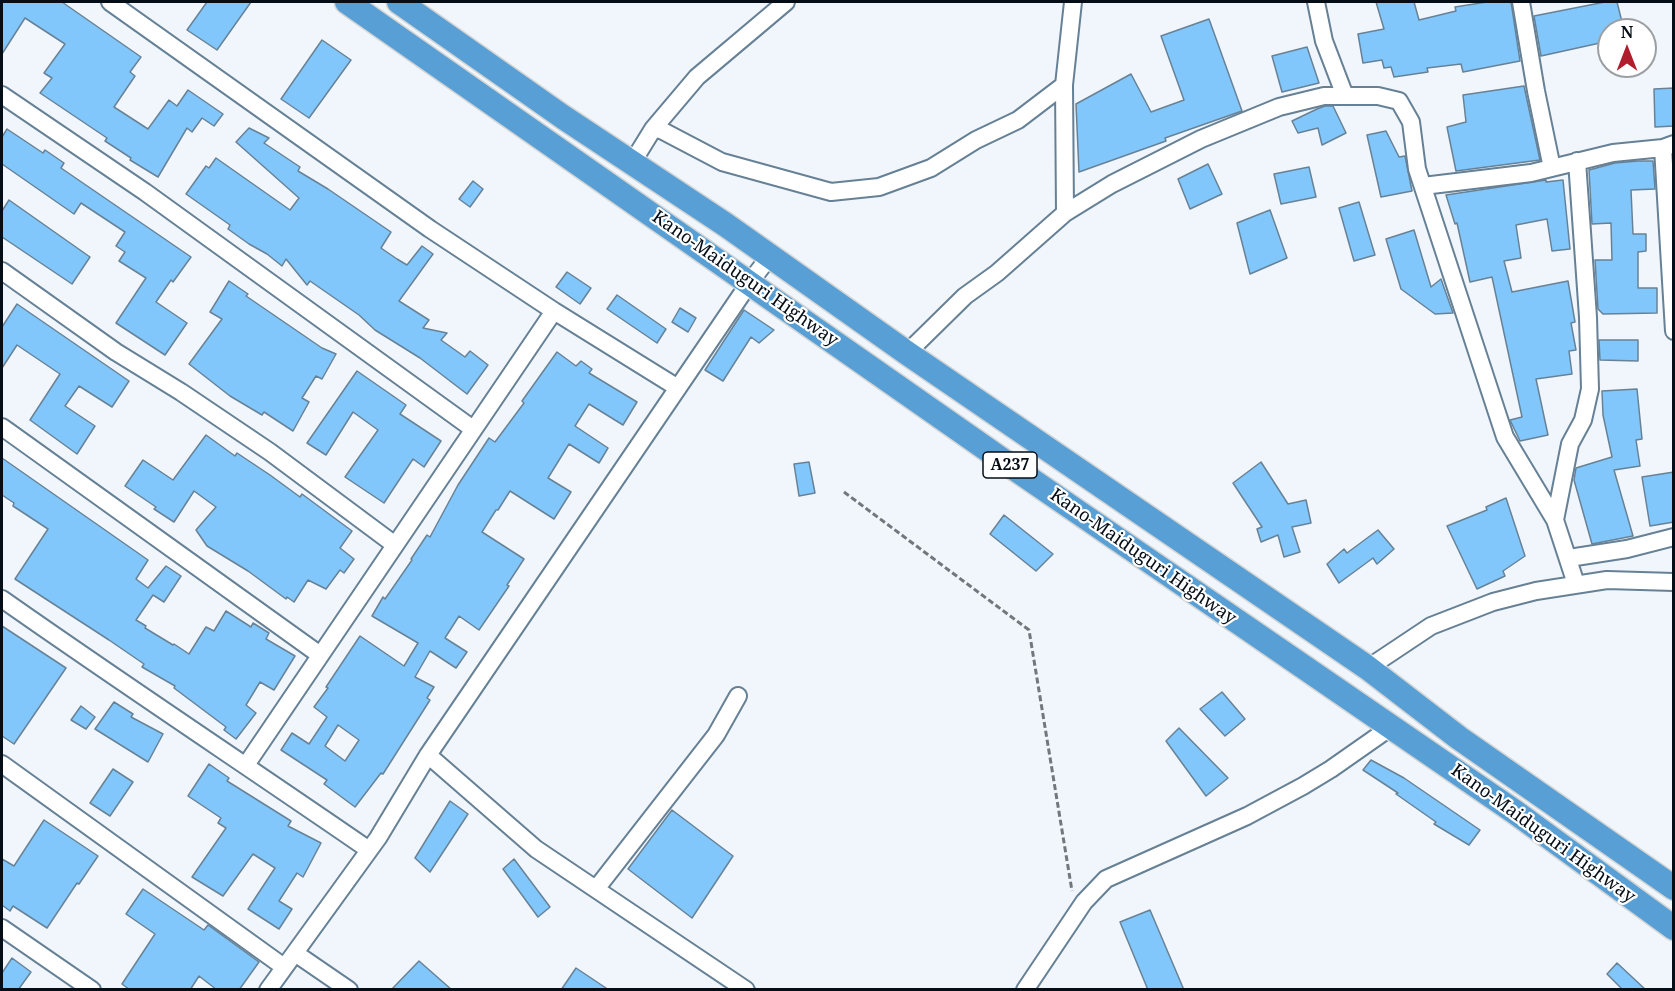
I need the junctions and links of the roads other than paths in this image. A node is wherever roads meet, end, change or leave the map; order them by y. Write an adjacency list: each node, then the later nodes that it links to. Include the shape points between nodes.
1 (110, 2): 21 (street, via 430,229)
2 (347, 2): 20 (highway, Kano-Maiduguri Highway / A237)
3 (399, 2): 14 (highway, Kano-Maiduguri Highway / A237)
4 (786, 2): 11 (street, via 697,77)
5 (1073, 2): 8 (street)
6 (1316, 2): 10 (street, via 1324,41)
7 (1521, 2): 15 (street)
8 (1064, 85): 11 (street, via 1018,120 931,168 879,187 831,192 722,162); 17 (street)
9 (2, 95): 26 (street, via 145,192)
10 (1345, 96): 16 (street, via 1378,96 1399,101 1411,122 1417,169); 17 (street, via 1324,96 1279,107 1201,139 1112,184)
11 (653, 129): 14 (street)
12 (1668, 146): 13 (street); 22 (street)
13 (1577, 161): 15 (street); 27 (street, via 1590,389 1583,420 1570,444)
14 (632, 163): 18 (highway, Kano-Maiduguri Highway / A237)
15 (1552, 168): 16 (street)
16 (1424, 186): 27 (street, via 1505,437)
17 (1065, 213): 23 (street, via 965,296)
18 (770, 256): 20 (street); 23 (highway, Kano-Maiduguri Highway / A237)
19 (2, 270): 29 (street, via 116,352 270,452)
20 (750, 282): 24 (street); 37 (highway, Kano-Maiduguri Highway / A237)
21 (554, 311): 24 (street); 26 (street)
22 (1674, 331)
23 (907, 353): 35 (highway, Kano-Maiduguri Highway / A237)
24 (678, 388): 38 (street)
25 (2, 427): 34 (street)
26 (472, 429): 29 (street)
27 (1555, 520): 30 (street)
28 (1674, 537): 30 (street)
29 (395, 545): 34 (street)
30 (1569, 558): 32 (street)
31 (1674, 582): 32 (street, via 1607,580)
32 (1576, 584): 35 (street, via 1492,602 1431,626)
33 (2, 598): 40 (street, via 126,687)
34 (320, 656): 40 (street)
35 (1368, 668): 42 (highway, Kano-Maiduguri Highway / A237, via 1459,738)
36 (738, 696): 43 (street, via 716,735)
37 (1390, 727): 45 (highway, Kano-Maiduguri Highway / A237); 52 (street, via 1331,769 1257,811 1115,873 1076,914)
38 (428, 755): 41 (street); 43 (street, via 536,849)
39 (2, 764): 47 (street)
40 (246, 765): 41 (street)
41 (369, 850): 46 (street)
42 (1674, 888)
43 (596, 889): 51 (street)
44 (2, 928): 48 (street)
45 (1674, 928)
46 (295, 953): 47 (street); 50 (street)
47 (284, 967): 49 (street)
48 (92, 990)
49 (268, 990)
50 (349, 990)
51 (746, 990)
52 (1025, 990)

